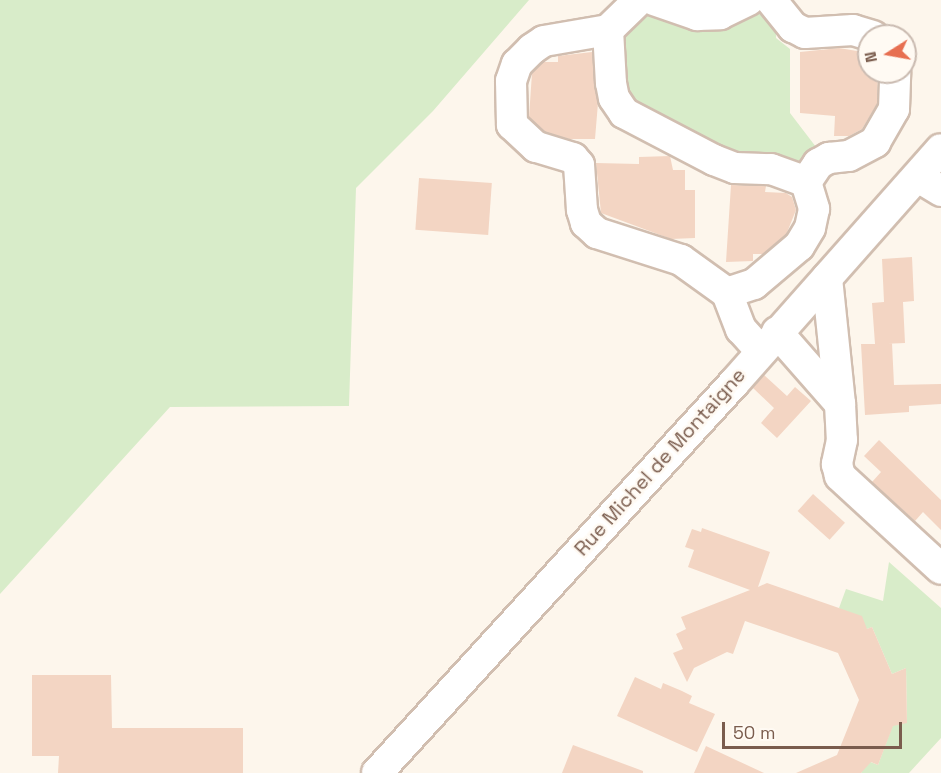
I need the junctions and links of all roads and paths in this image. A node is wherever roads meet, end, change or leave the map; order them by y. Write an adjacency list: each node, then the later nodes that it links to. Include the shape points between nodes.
1 (639, 0): 5 (street)
2 (654, 0): 3 (street, via 697,15 720,14)
3 (749, 0)
4 (771, 0): 6 (street, via 793,27 805,33)
5 (608, 30): 9 (street, via 611,83 614,98 624,113 735,168 771,169); 12 (street, via 544,41 532,49 517,64 511,81 512,125 536,147 573,158 579,165 582,210 586,223 597,233 681,260)
6 (857, 31)
7 (895, 84): 9 (street, via 894,109 875,142 849,156 829,158 818,164)
8 (941, 150): 10 (street, Rue Michel de Montaigne)
9 (806, 182): 12 (street, via 814,209 800,246 754,284)
10 (929, 184): 11 (street, Rue Michel de Montaigne)
11 (827, 278): 13 (street, Rue Michel de Montaigne); 14 (street)
12 (727, 293): 13 (street, via 741,329)
13 (769, 342): 14 (street); 16 (street, Rue Michel de Montaigne)
14 (840, 404): 15 (street, via 842,440 837,471)
15 (941, 569)
16 (377, 773)

